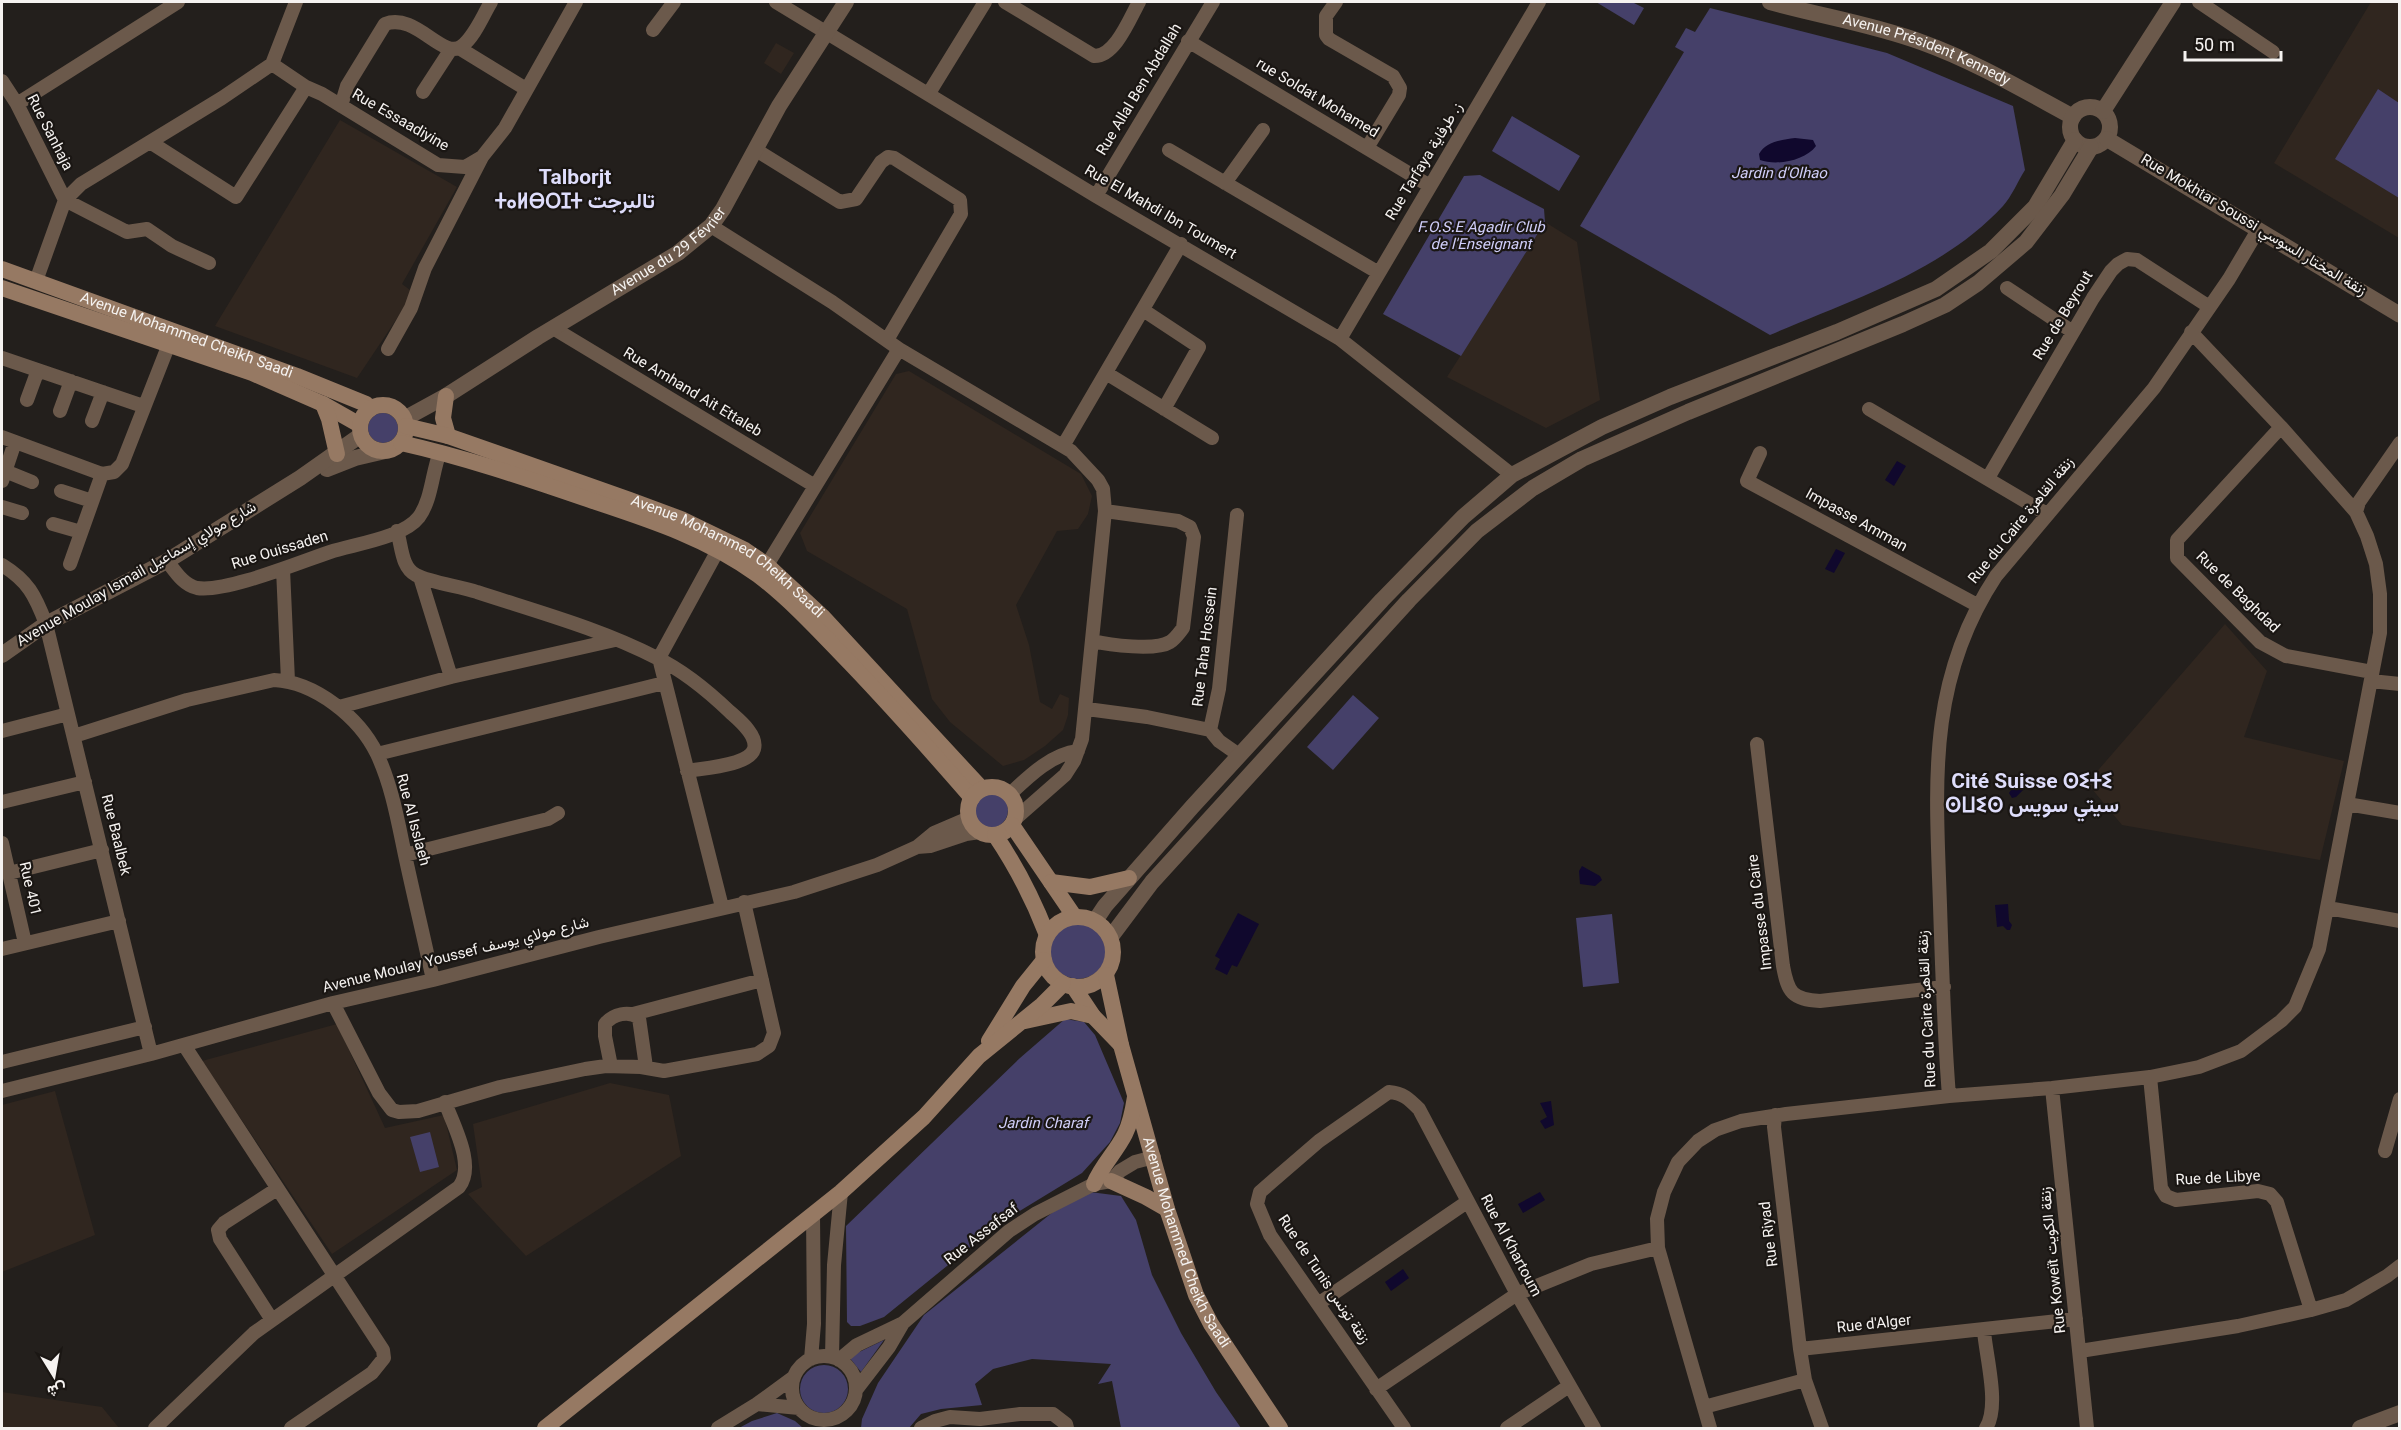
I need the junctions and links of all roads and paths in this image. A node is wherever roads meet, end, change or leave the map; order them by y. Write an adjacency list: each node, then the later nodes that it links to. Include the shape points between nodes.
1 (177, 2): 28 (street)
2 (296, 2): 22 (street)
3 (491, 2): 20 (street, via 467,41)
4 (576, 2): 25 (street)
5 (674, 2): 17 (street)
6 (776, 2): 18 (street, Rue El Mahdi Ibn Toumert)
7 (846, 2): 18 (street, Avenue du 29 Février)
8 (985, 2): 27 (street)
9 (1005, 2): 10 (street, via 1094,56 1101,56 1110,51)
10 (1139, 2)
11 (1213, 2): 19 (street, Rue Allal Ben Abdallah)
12 (1336, 2): 37 (street, via 1326,16 1326,35 1393,76 1400,88)
13 (1539, 2): 42 (street, Rue Tarfaya ز. طرفاية)
14 (1770, 2): 31 (street, Avenue Président Kennedy, via 1922,42 1992,73)
15 (2173, 2): 30 (street)
16 (2199, 2): 21 (street)
17 (653, 30)
18 (828, 32): 27 (street, Rue El Mahdi Ibn Toumert); 38 (street, Avenue du 29 Février, via 779,106)
19 (1188, 41): 37 (street, rue Soldat Mohamed); 43 (street, Rue Allal Ben Abdallah)
20 (455, 49): 25 (street); 26 (street); 29 (street, via 406,22 385,24 347,86)
21 (2273, 52)
22 (272, 64): 24 (street, Rue Essaadiyine); 35 (street)
23 (2, 81): 28 (street, Rue Sanhaja)
24 (306, 87): 29 (street, Rue Essaadiyine); 35 (street, via 236,197)
25 (526, 89): 40 (street, via 505,128)
26 (423, 92)
27 (929, 93): 43 (street, Rue El Mahdi Ibn Toumert)
28 (17, 104): 44 (street, Rue Sanhaja)
29 (341, 106): 40 (street, Rue Essaadiyine, via 438,165 465,167)
30 (2103, 111): 31 (street, via 2090,107); 33 (street, via 2109,119)
31 (2073, 117): 34 (street, via 2071,133)
32 (1263, 130): 41 (street)
33 (2107, 139): 36 (street); 46 (street, Rue Mokhtar Soussi زنقة المختار السوسي)
34 (2075, 140): 36 (street); 93 (street, via 2035,207 1991,251 1936,289 1670,397 1602,427)
35 (150, 142): 44 (street, via 81,184)
36 (2091, 147): 164 (street, via 2062,195 2026,242 1978,283 1945,304 1581,459 1533,488 1477,531 1160,873)
37 (1366, 148): 42 (street, rue Soldat Mohamed)
38 (756, 150): 45 (street, Avenue du 29 Février); 61 (street, via 840,202 856,199 888,157 960,200 961,214)
39 (1169, 150): 41 (street)
40 (482, 157): 63 (street)
41 (1225, 183): 50 (street)
42 (1430, 186): 50 (street, Rue Tarfaya ز. طرفاية)
43 (1096, 196): 47 (street, Rue El Mahdi Ibn Toumert)
44 (65, 200): 48 (street, via 127,232 147,229); 51 (street)
45 (711, 226): 57 (street, Avenue du 29 Février, via 678,253); 61 (street)
46 (2258, 230): 54 (street, Rue du Caire زنقة القاهرة); 56 (street, Rue Mokhtar Soussi زنقة المختار السوسي)
47 (1181, 244): 55 (street); 60 (street, Rue El Mahdi Ibn Toumert)
48 (209, 263)
49 (2, 269): 51 (main road, Avenue Mohammed Cheikh Saadi)
50 (1379, 273): 60 (street, Rue Tarfaya ز. طرفاية)
51 (36, 281): 74 (main road, Avenue Mohammed Cheikh Saadi, via 297,376 366,404)
52 (2, 288): 62 (main road, Avenue Mohammed Cheikh Saadi)
53 (2007, 288): 58 (street)
54 (2208, 306): 58 (street, Rue de Beyrout, via 2146,264 2127,259 2111,271); 59 (street, Rue du Caire زنقة القاهرة)
55 (1143, 310): 67 (street); 75 (street, via 1199,347)
56 (2400, 315)
57 (553, 328): 70 (street, Avenue du 29 Février); 98 (street, Rue Amhand Ait Ettaleb)
58 (2073, 332): 96 (street, Rue de Beyrout)
59 (2191, 333): 80 (street); 105 (street, Rue du Caire زنقة القاهرة, via 2154,388)
60 (1340, 339): 93 (street, Rue El Mahdi Ibn Toumert)
61 (887, 340): 64 (street)
62 (169, 344): 72 (main road, Avenue Mohammed Cheikh Saadi, via 252,373); 73 (street)
63 (388, 349)
64 (899, 349): 87 (street); 98 (street)
65 (2, 362): 66 (street)
66 (38, 370): 68 (street); 71 (street)
67 (1106, 374): 75 (street); 87 (street)
68 (71, 381): 69 (street); 77 (street)
69 (103, 392): 73 (street); 78 (street)
70 (446, 396): 79 (street, Avenue du 29 Février); 82 (main road, via 443,418)
71 (27, 399)
72 (323, 404): 81 (main road, Avenue Mohammed Cheikh Saadi); 91 (main road)
73 (143, 406): 92 (street, via 118,469)
74 (369, 409): 79 (main road, via 389,405 398,410); 81 (main road)
75 (1164, 409): 83 (street)
76 (1869, 409): 96 (street)
77 (60, 411)
78 (92, 421)
79 (405, 422): 82 (main road, Avenue Mohammed Cheikh Saadi); 85 (main road)
80 (2281, 427): 103 (street); 124 (street, Rue de Baghdad, via 2176,540 2177,558 2260,642 2274,651)
81 (360, 430): 88 (main road, via 366,444); 91 (street, Avenue Moulay Ismail شارع مولاي إسماعيل)
82 (448, 436): 114 (main road, Avenue Mohammed Cheikh Saadi, via 681,519)
83 (1212, 438)
84 (8, 440): 92 (street); 94 (street)
85 (401, 443): 88 (main road); 89 (main road, Avenue Mohammed Cheikh Saadi)
86 (2400, 443): 103 (street)
87 (1063, 446): 102 (street, via 1098,480)
88 (385, 451): 95 (street)
89 (440, 452): 108 (street, Rue Ouissaden, via 419,517); 110 (main road, Avenue Mohammed Cheikh Saadi, via 634,514)
90 (1760, 453): 117 (street, Impasse Amman, via 1747,481)
91 (337, 454): 95 (street, Avenue Moulay Ismail شارع مولاي إسماعيل)
92 (102, 474): 100 (street)
93 (1512, 475): 137 (street, via 1390,592)
94 (3, 476): 97 (street)
95 (300, 478): 111 (street, Avenue Moulay Ismail شارع مولاي إسماعيل)
96 (1988, 478): 105 (street)
97 (32, 482)
98 (814, 486): 114 (street)
99 (61, 491): 100 (street)
100 (92, 501): 109 (street)
101 (2, 507): 104 (street)
102 (1105, 511): 120 (street); 120 (street, via 1186,524 1194,537 1192,560 1183,628 1170,642 1150,646)
103 (2356, 512): 124 (street, via 2376,564 2380,594 2380,633)
104 (22, 513)
105 (2047, 514): 117 (street, Rue du Caire زنقة القاهرة)
106 (1237, 515): 131 (street, Rue Taha Hossein, via 1220,689)
107 (53, 524): 109 (street)
108 (397, 531): 115 (street, Rue Ouissaden); 116 (street, via 406,568)
109 (81, 532): 112 (street)
110 (718, 550): 122 (street); 140 (main road, Avenue Mohammed Cheikh Saadi, via 793,603)
111 (167, 561): 115 (street, Rue Ouissaden, via 196,588 211,588); 118 (street, Avenue Moulay Ismail شارع مولاي إسماعيل)
112 (70, 564)
113 (2, 565): 118 (street, Rue Baalbek, via 26,583)
114 (767, 566): 140 (main road, Avenue Mohammed Cheikh Saadi, via 822,616)
115 (283, 569): 125 (street)
116 (420, 577): 119 (street, via 459,586); 123 (street)
117 (1977, 604): 172 (street, Rue du Caire زنقة القاهرة, via 1959,644 1937,750)
118 (46, 624): 121 (street, Avenue Moulay Ismail شارع مولاي إسماعيل); 130 (street, Rue Baalbek)
119 (618, 639): 122 (street); 123 (street)
120 (1093, 641): 129 (street)
121 (2, 654)
122 (659, 658): 126 (street); 138 (street, via 713,696 754,741 752,753 741,761)
123 (451, 677): 128 (street)
124 (2371, 677): 127 (street, Rue de Baghdad); 143 (street)
125 (288, 681): 128 (street, Rue Al Isslaeh); 133 (street, Rue Al Isslaeh, via 249,684)
126 (664, 683): 136 (street); 138 (street)
127 (2400, 684)
128 (339, 707): 136 (street, Rue Al Isslaeh)
129 (1087, 709): 131 (street, Rue Taha Hossein); 135 (street)
130 (68, 714): 132 (street); 133 (street, Rue Baalbek)
131 (1210, 730): 137 (street)
132 (2, 731)
133 (74, 736): 139 (street, Rue Baalbek)
134 (1757, 744): 172 (street, Impasse du Caire, via 1783,966 1793,994 1820,1001)
135 (1078, 751): 141 (street, via 1057,758); 147 (street, via 1065,775)
136 (377, 754): 152 (street, Rue Al Isslaeh, via 396,810)
137 (1239, 755): 154 (street)
138 (687, 771): 157 (street)
139 (85, 782): 142 (street); 151 (street, Rue Baalbek)
140 (977, 794): 141 (main road, via 997,788); 146 (main road, via 969,807)
141 (1009, 795): 147 (main road, via 1015,806)
142 (2, 802)
143 (2347, 804): 145 (street); 158 (street)
144 (558, 813): 152 (street, via 548,819)
145 (2400, 813)
146 (969, 818): 148 (main road, via 973,826); 150 (street, Avenue Moulay Youssef شارع مولاي يوسف, via 934,833)
147 (1013, 822): 148 (main road, via 1001,833); 155 (main road)
148 (988, 833): 150 (street, Avenue Moulay Youssef شارع مولاي يوسف); 163 (main road, via 1012,860)
149 (2, 843): 153 (street, Rue 401)
150 (917, 847): 156 (street, Avenue Moulay Youssef شارع مولاي يوسف, via 831,881)
151 (102, 850): 153 (street); 160 (street, Rue Baalbek)
152 (405, 855): 169 (street, Rue Al Isslaeh)
153 (9, 873): 165 (street, Rue 401)
154 (1129, 878): 155 (main road, via 1090,887); 161 (street)
155 (1051, 882): 159 (main road)
156 (744, 902): 157 (street, Avenue Moulay Youssef شارع مولاي يوسف); 170 (street)
157 (722, 908): 169 (street, Avenue Moulay Youssef شارع مولاي يوسف)
158 (2328, 908): 162 (street); 185 (street, via 2309,977 2295,1007 2281,1021 2241,1051 2199,1067)
159 (1074, 916): 161 (main road); 163 (main road, via 1058,922)
160 (119, 921): 165 (street); 177 (street, Rue Baalbek)
161 (1095, 921): 164 (main road)
162 (2400, 921)
163 (1047, 935): 167 (main road)
164 (1110, 938): 168 (main road, via 1113,958)
165 (25, 943): 166 (street)
166 (2, 949)
167 (1044, 960): 171 (main road, via 1051,974); 181 (main road)
168 (1106, 975): 171 (main road, via 1093,984); 179 (main road, Avenue Mohammed Cheikh Saadi)
169 (433, 980): 173 (street, Avenue Moulay Youssef شارع مولاي يوسف)
170 (762, 980): 174 (street); 184 (street, via 774,1033 765,1050 664,1071)
171 (1068, 985): 175 (main road, Avenue Mohammed Cheikh Saadi); 176 (main road)
172 (1944, 987): 190 (street, Rue du Caire زنقة القاهرة)
173 (333, 1003): 178 (street, Avenue Moulay Youssef شارع مولاي يوسف); 192 (street, via 379,1094 392,1110 407,1113)
174 (633, 1014): 183 (street, via 620,1015 605,1024); 184 (street, via 639,1018 642,1030)
175 (1093, 1016): 176 (main road, via 1071,1011); 179 (main road, Avenue Mohammed Cheikh Saadi)
176 (1021, 1021): 181 (main road)
177 (145, 1028): 180 (street, Rue Baalbek); 182 (street)
178 (184, 1045): 180 (street, Avenue Moulay Youssef شارع مولاي يوسف); 198 (street)
179 (1121, 1045): 189 (main road, Avenue Mohammed Cheikh Saadi)
180 (151, 1054): 187 (street, Avenue Moulay Youssef شارع مولاي يوسف)
181 (979, 1056): 199 (main road, via 924,1117)
182 (2, 1062)
183 (611, 1066): 184 (street); 192 (street, via 500,1087)
184 (646, 1067)
185 (2150, 1077): 186 (street); 208 (street, Rue de Libye, via 2161,1188 2166,1196 2176,1200 2258,1191 2270,1194 2277,1202)
186 (2052, 1088): 190 (street); 209 (street, Rue Koweït زنقة الكويت)
187 (2, 1091)
188 (1389, 1092): 200 (street, Rue Al Khartoum, via 1409,1098 1419,1109); 207 (street, Rue de Tunis زنقة تونس, via 1319,1141 1260,1192 1259,1212 1270,1235)
189 (1136, 1093): 195 (main road, Avenue Mohammed Cheikh Saadi); 197 (main road, via 1125,1134)
190 (1949, 1096): 193 (street)
191 (2400, 1099): 194 (street)
192 (445, 1102): 205 (street, via 466,1160 463,1182 453,1193)
193 (1775, 1115): 203 (street, via 1715,1130 1678,1162 1657,1219); 213 (street, Rue Riyad)
194 (2385, 1151)
195 (1154, 1157): 196 (street, Rue Assafsaf, via 1120,1171); 201 (main road, Avenue Mohammed Cheikh Saadi)
196 (1111, 1181): 197 (street, Rue Assafsaf); 201 (main road)
197 (1094, 1184): 211 (street, Rue Assafsaf, via 1009,1231)
198 (277, 1189): 205 (street); 210 (street, via 218,1230)
199 (841, 1192): 202 (main road); 215 (street, via 834,1264)
200 (1467, 1202): 206 (street, Rue Al Khartoum); 207 (street)
201 (1167, 1209): 235 (main road, Avenue Mohammed Cheikh Saadi, via 1196,1295)
202 (813, 1214): 216 (street); 231 (main road)
203 (1658, 1248): 206 (street, via 1591,1264); 223 (street)
204 (2400, 1266): 208 (street, via 2346,1300)
205 (334, 1274): 210 (street); 230 (street, via 377,1338 384,1358 372,1373)
206 (1517, 1294): 219 (street, Rue Al Khartoum); 220 (street)
207 (1318, 1304): 220 (street, Rue de Tunis زنقة تونس)
208 (2311, 1310): 214 (street)
209 (2076, 1319): 212 (street, Rue d'Alger); 214 (street, Rue Koweït زنقة الكويت)
210 (272, 1320): 229 (street)
211 (903, 1323): 215 (street, Rue Assafsaf); 221 (street, Rue Assafsaf)
212 (1983, 1330): 213 (street, Rue d'Alger); 241 (street, via 1992,1404)
213 (1800, 1349): 218 (street)
214 (2080, 1352): 242 (street, Rue Koweït زنقة الكويت)
215 (836, 1358): 216 (street); 221 (street, via 849,1367)
216 (812, 1359): 217 (street)
217 (794, 1377): 222 (street); 224 (street, via 793,1398)
218 (1805, 1380): 223 (street); 240 (street)
219 (1569, 1386): 237 (street); 238 (street, Rue Al Khartoum)
220 (1376, 1389): 236 (street, Rue de Tunis زنقة تونس)
221 (856, 1390): 226 (street)
222 (757, 1404): 224 (street); 232 (street)
223 (1704, 1407): 239 (street)
224 (799, 1408): 227 (street)
225 (2400, 1413): 243 (street)
226 (844, 1422): 227 (street, via 832,1420)
227 (821, 1424)
228 (979, 1424): 233 (street, via 951,1417); 234 (street, via 1020,1414 1053,1414)
229 (155, 1428)
230 (291, 1428)
231 (544, 1428)
232 (718, 1428)
233 (921, 1428)
234 (1067, 1428)
235 (1280, 1428)
236 (1404, 1428)
237 (1508, 1428)
238 (1594, 1428)
239 (1710, 1428)
240 (1822, 1428)
241 (1986, 1428)
242 (2087, 1428)
243 (2360, 1428)

